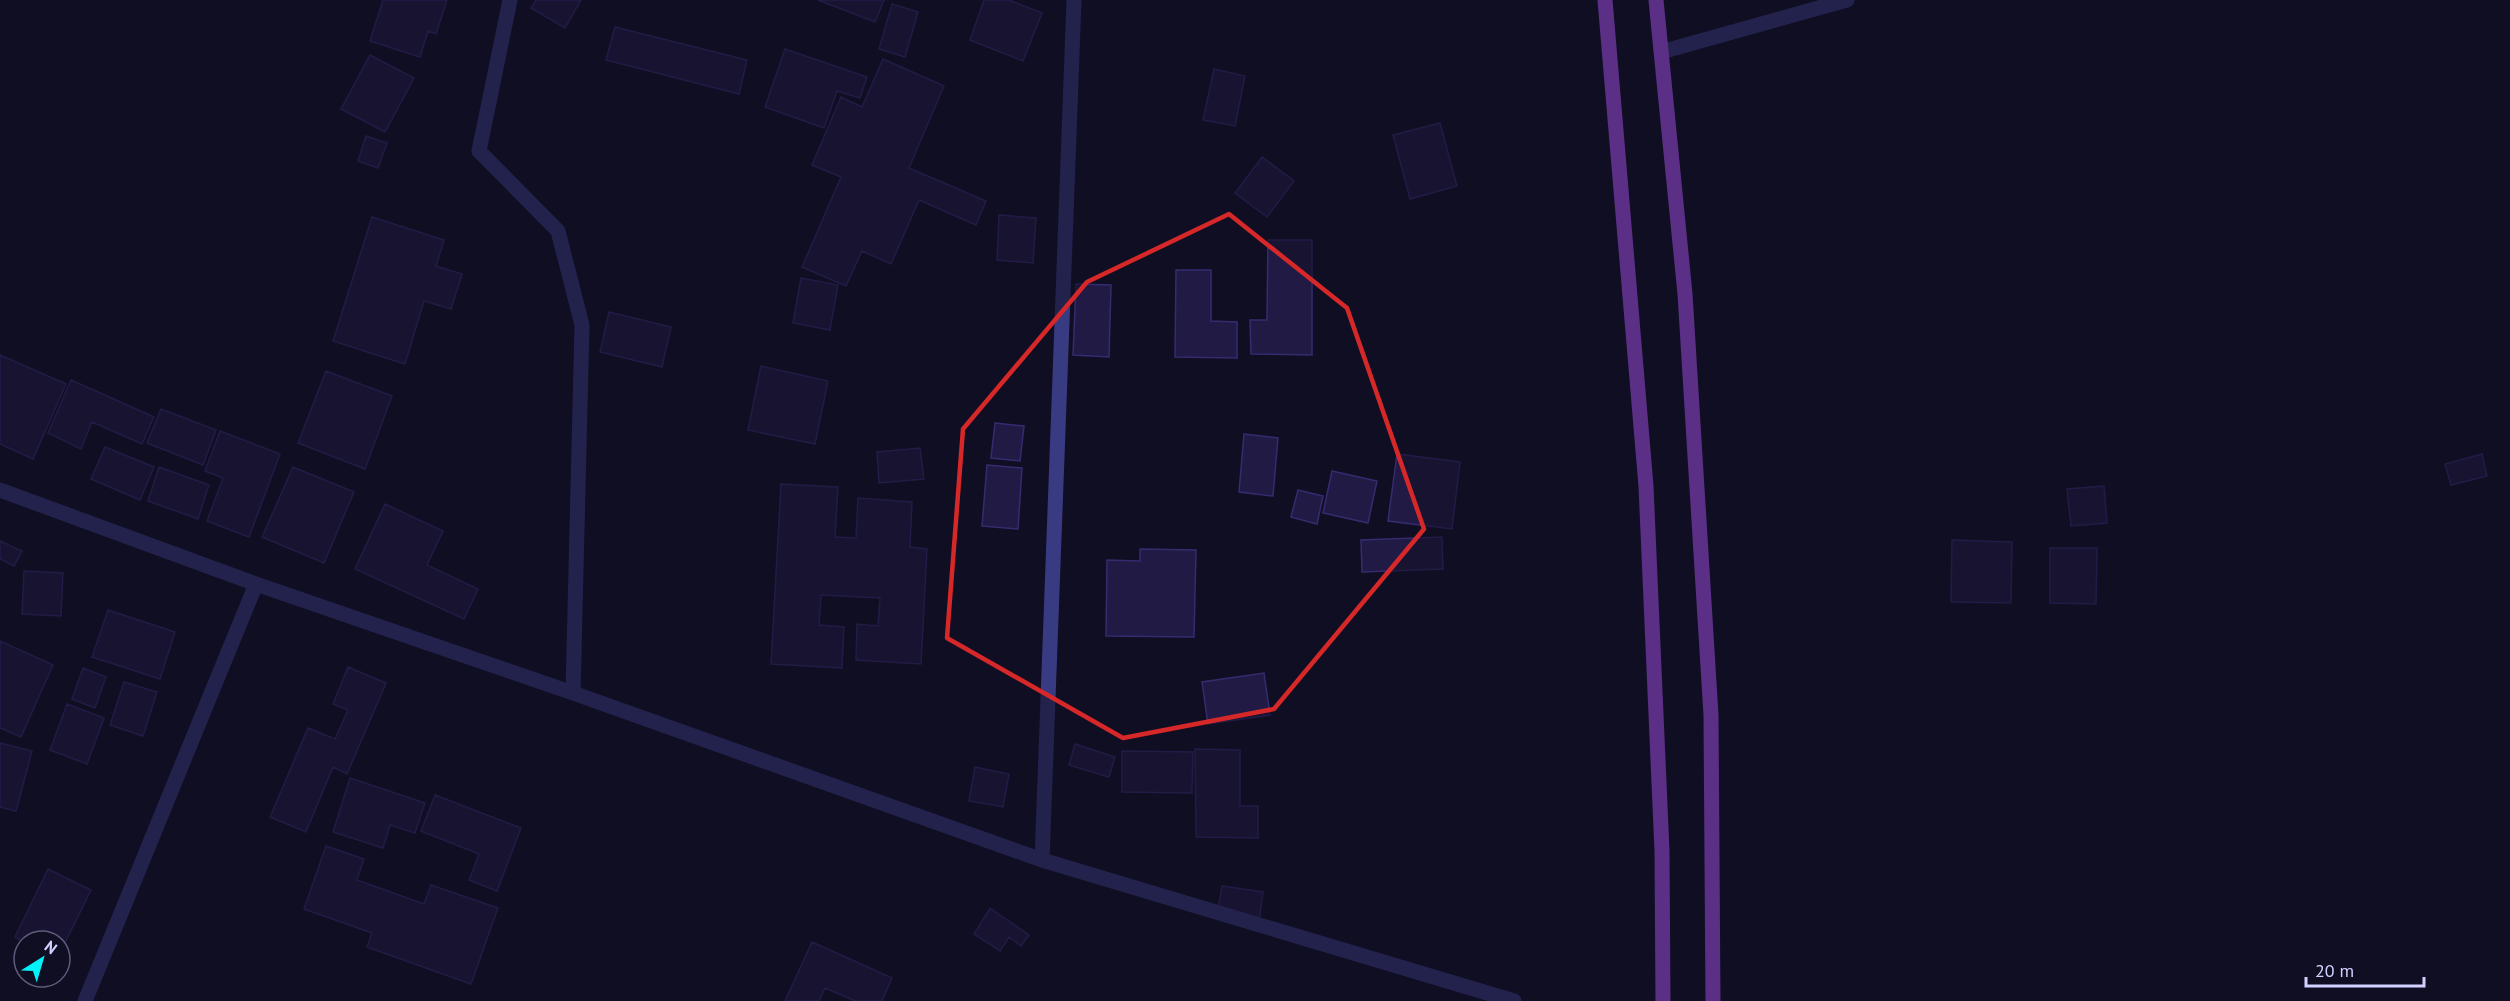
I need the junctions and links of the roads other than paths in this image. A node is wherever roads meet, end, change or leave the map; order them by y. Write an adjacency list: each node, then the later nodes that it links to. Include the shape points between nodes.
1 (510, 0): 9 (street, via 479,151 558,231 582,325)
2 (1074, 0): 10 (street)
3 (1605, 0): 13 (main road, via 1646,486 1662,850)
4 (1656, 0): 6 (main road)
5 (1847, 0): 6 (street)
6 (1661, 52): 14 (main road, via 1685,294 1711,715)
7 (0, 490): 8 (street)
8 (256, 584): 9 (street); 12 (street)
9 (573, 693): 10 (street)
10 (1042, 860): 11 (street)
11 (1508, 1000)
12 (85, 1001)
13 (1663, 1001)
14 (1713, 1001)

